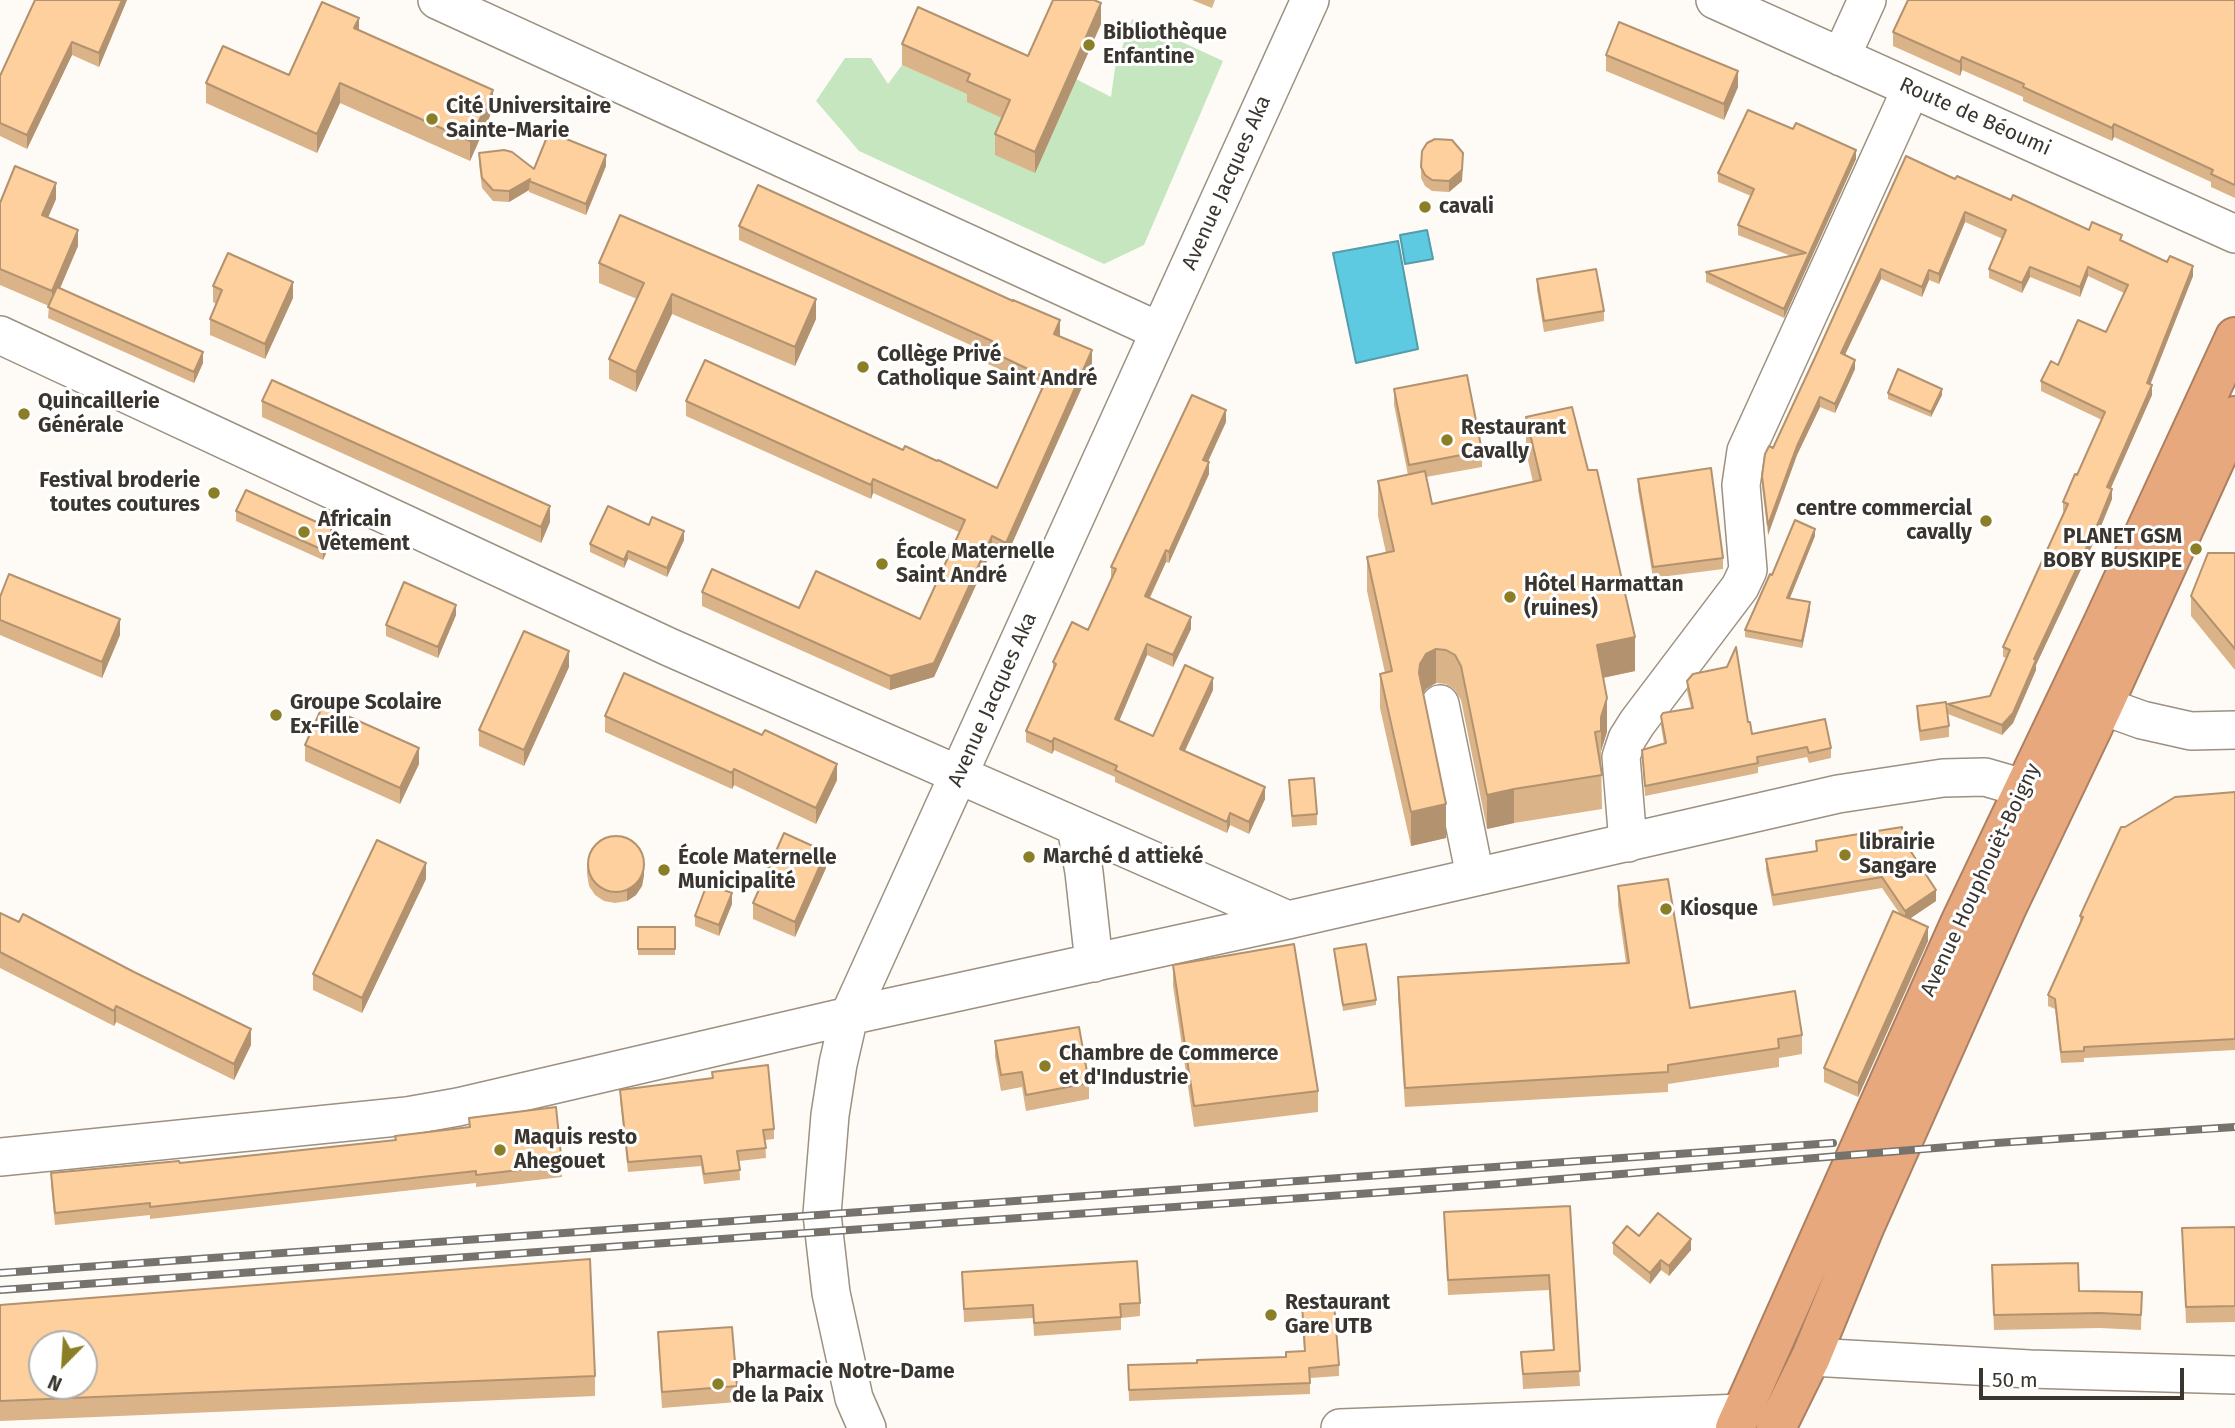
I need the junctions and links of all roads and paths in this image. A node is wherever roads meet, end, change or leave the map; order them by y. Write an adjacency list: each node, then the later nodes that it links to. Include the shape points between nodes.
1 (437, 0): 8 (street)
2 (1310, 0): 8 (street, Avenue Jacques Aka)
3 (1715, 0): 5 (street, Route de Béoumi)
4 (1867, 0): 5 (street)
5 (1841, 57): 6 (street, Route de Béoumi)
6 (1911, 89): 7 (street, Route de Béoumi); 18 (street, via 1746,451 1741,485 1749,560 1744,579 1627,739 1621,757)
7 (2235, 234)
8 (1159, 331): 15 (street, Avenue Jacques Aka)
9 (0, 335): 15 (street, via 669,647)
10 (2235, 337): 16 (highway, Avenue Houphouët-Boigny)
11 (2235, 415): 13 (highway, Avenue Houphouët-Boigny)
12 (1440, 704): 19 (street)
13 (2103, 706): 14 (street, via 2191,732); 24 (highway, Avenue Houphouët-Boigny, via 2007,907)
14 (2235, 730)
15 (959, 775): 17 (street); 22 (street, Avenue Jacques Aka)
16 (2023, 788): 18 (street, via 1985,777 1943,778 1838,794); 26 (highway, Avenue Houphouët-Boigny, via 1954,935)
17 (1076, 827): 20 (street); 21 (street)
18 (1628, 843): 19 (street)
19 (1475, 876): 20 (street)
20 (1289, 920): 21 (street)
21 (1094, 963): 22 (street)
22 (849, 1016): 23 (street, via 407,1116); 27 (street, Avenue Jacques Aka, via 830,1115 822,1214 831,1293 854,1398)
23 (0, 1157)
24 (1811, 1357): 25 (street); 26 (highway, Avenue Houphouët-Boigny)
25 (2235, 1375)
26 (1751, 1423): 28 (street)
27 (867, 1428)
28 (1340, 1428)

